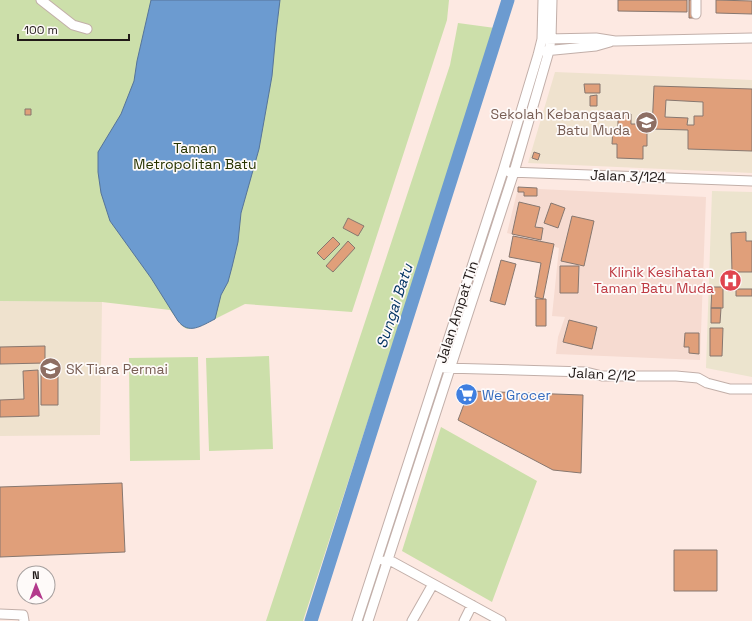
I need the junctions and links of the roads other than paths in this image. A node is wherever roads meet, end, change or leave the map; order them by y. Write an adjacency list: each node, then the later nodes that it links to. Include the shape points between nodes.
1 (41, 0): 6 (street, via 73,25)
2 (543, 0): 8 (street, Jalan Ampat Tin)
3 (552, 0): 8 (street, Jalan Ampat Tin)
4 (696, 0): 5 (street)
5 (696, 14)
6 (87, 28)
7 (752, 38): 9 (street)
8 (547, 39): 9 (street, via 596,38); 10 (street, Jalan Ampat Tin); 11 (street, Jalan Ampat Tin)
9 (615, 41): 11 (street, via 596,46)
10 (539, 51): 11 (street); 12 (street, Jalan Ampat Tin)
11 (549, 51): 13 (street, Jalan Ampat Tin)
12 (503, 171): 13 (street, Jalan 3/124); 15 (street, Jalan Ampat Tin)
13 (514, 172): 14 (street, Jalan 3/124); 16 (street, Jalan Ampat Tin)
14 (752, 180)
15 (439, 368): 16 (street, Jalan 2/12); 20 (street, Jalan Ampat Tin)
16 (449, 368): 17 (street, Jalan 2/12, via 586,372 602,376 676,376 698,378 730,389); 18 (street, Jalan Ampat Tin)
17 (752, 389)
18 (388, 560): 19 (street); 20 (street, via 380,565); 25 (street, Jalan Ampat Tin)
19 (433, 584): 21 (street); 26 (street)
20 (365, 597): 24 (street, Jalan Ampat Tin)
21 (472, 605): 27 (street); 28 (street)
22 (0, 614): 23 (street, via 23,615)
23 (24, 621)
24 (357, 621)
25 (368, 621)
26 (412, 621)
27 (464, 621)
28 (501, 621)

